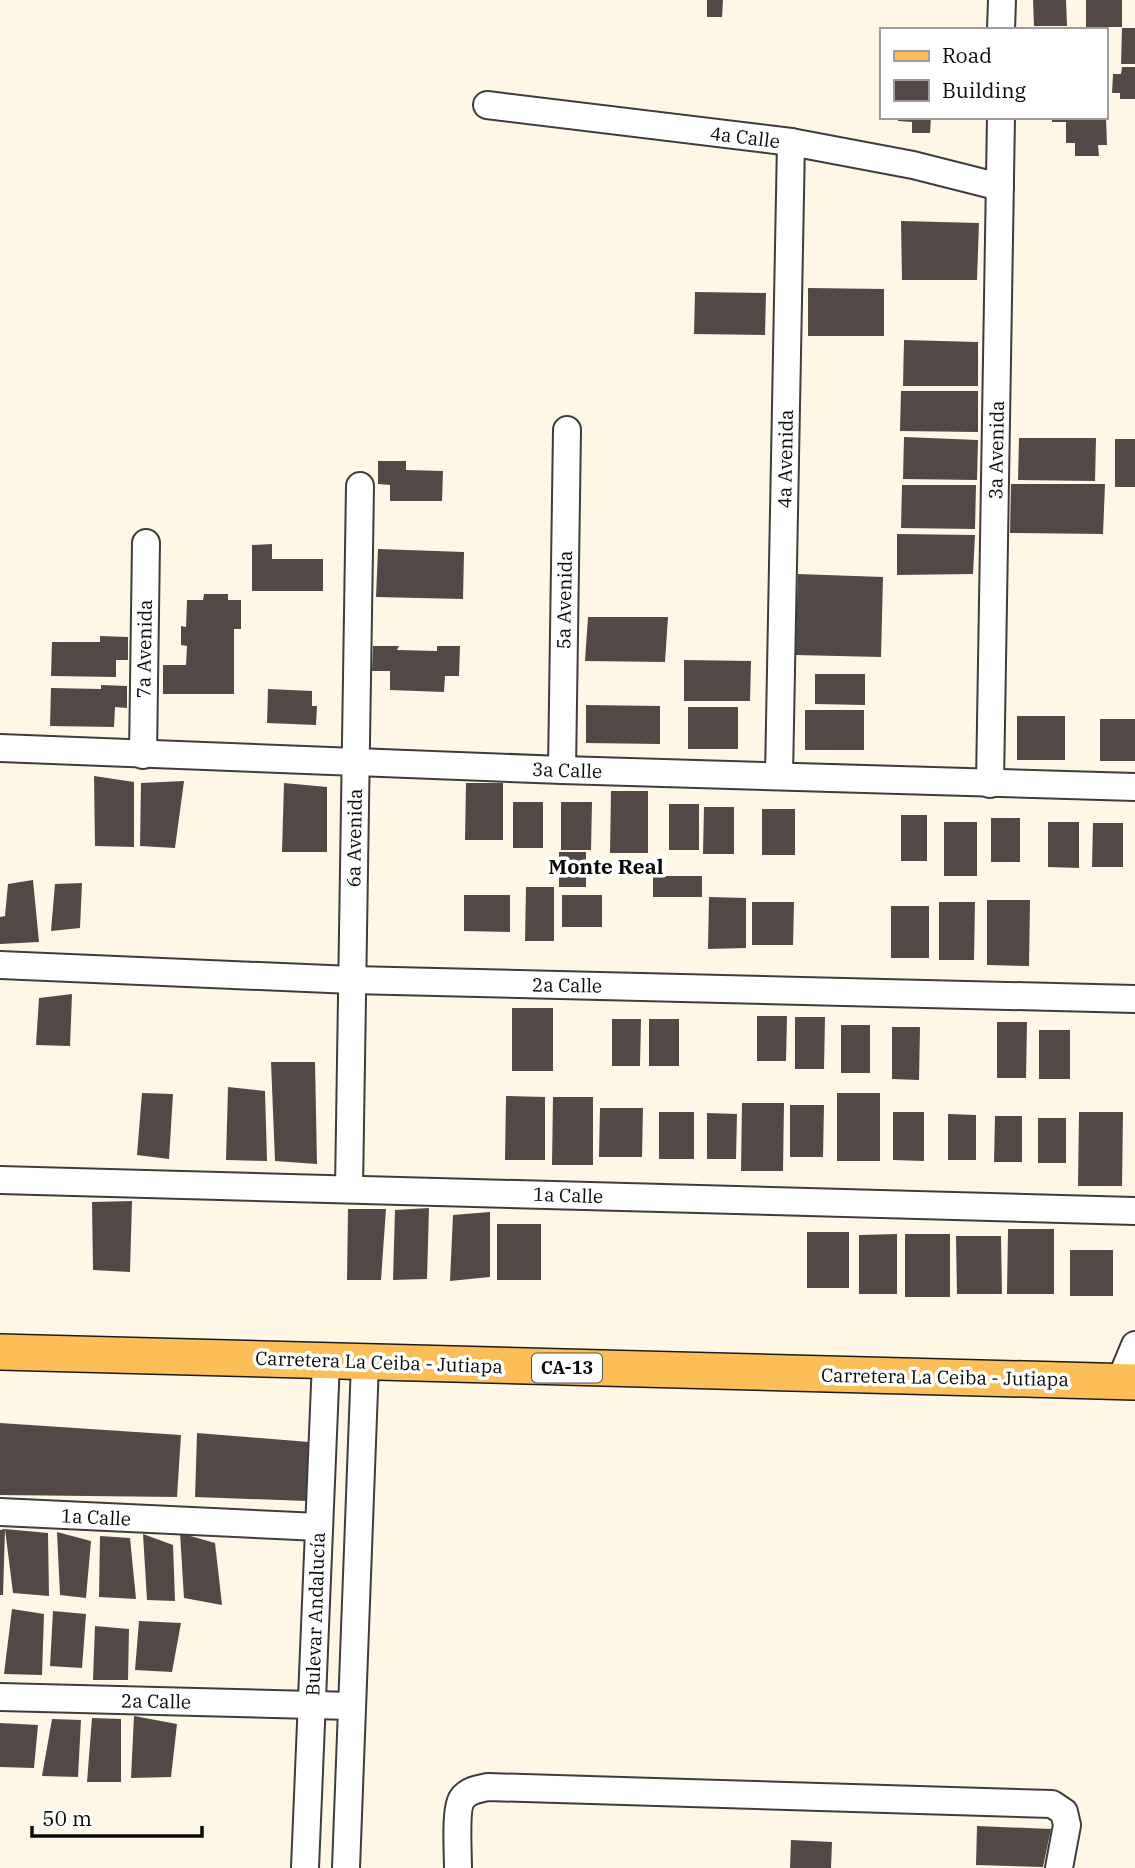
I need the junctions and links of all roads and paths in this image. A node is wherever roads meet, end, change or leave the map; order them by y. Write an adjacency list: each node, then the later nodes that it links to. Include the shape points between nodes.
1 (1002, 0): 2 (street)
2 (1001, 28)
3 (487, 105): 5 (street, 4a Calle)
4 (1001, 119): 6 (street, 3a Avenida)
5 (791, 142): 6 (street, 4a Calle); 14 (street, 4a Avenida)
6 (1000, 187): 15 (street, 3a Avenida)
7 (567, 430): 13 (street, 5a Avenida)
8 (360, 486): 12 (street, 6a Avenida)
9 (146, 543): 11 (street, 7a Avenida)
10 (0, 748): 11 (street, 3a Calle)
11 (143, 755): 12 (street, 3a Calle)
12 (356, 762): 13 (street, 3a Calle); 18 (street, 6a Avenida)
13 (562, 770): 14 (street, 3a Calle)
14 (779, 776): 15 (street, 3a Calle)
15 (990, 784): 16 (street, 3a Calle)
16 (1135, 787)
17 (0, 965): 18 (street, 2a Calle)
18 (352, 980): 19 (street, 2a Calle); 21 (street, 6a Avenida)
19 (1135, 999)
20 (0, 1180): 21 (street, 1a Calle)
21 (349, 1189): 22 (street, 1a Calle)
22 (1135, 1211)
23 (1135, 1345): 27 (street)
24 (0, 1352): 25 (main road, Carretera La Ceiba - Jutiapa / CA-13)
25 (326, 1361): 26 (main road, Carretera La Ceiba - Jutiapa / CA-13); 29 (street, Bulevar Andalucía)
26 (365, 1363): 27 (main road, Carretera La Ceiba - Jutiapa / CA-13); 32 (street, Bulevar Andalucía)
27 (1128, 1381)
28 (0, 1512): 29 (street, 1a Calle)
29 (318, 1527): 31 (street, Bulevar Andalucía)
30 (0, 1697): 31 (street, 2a Calle)
31 (312, 1704): 32 (street, 2a Calle); 33 (street, Bulevar Andalucía)
32 (352, 1706): 34 (street, Bulevar Andalucía)
33 (305, 1868)
34 (346, 1868)
35 (458, 1868): 36 (street, via 461,1799 488,1787 1052,1804 1064,1812 1067,1825)
36 (1059, 1868)

